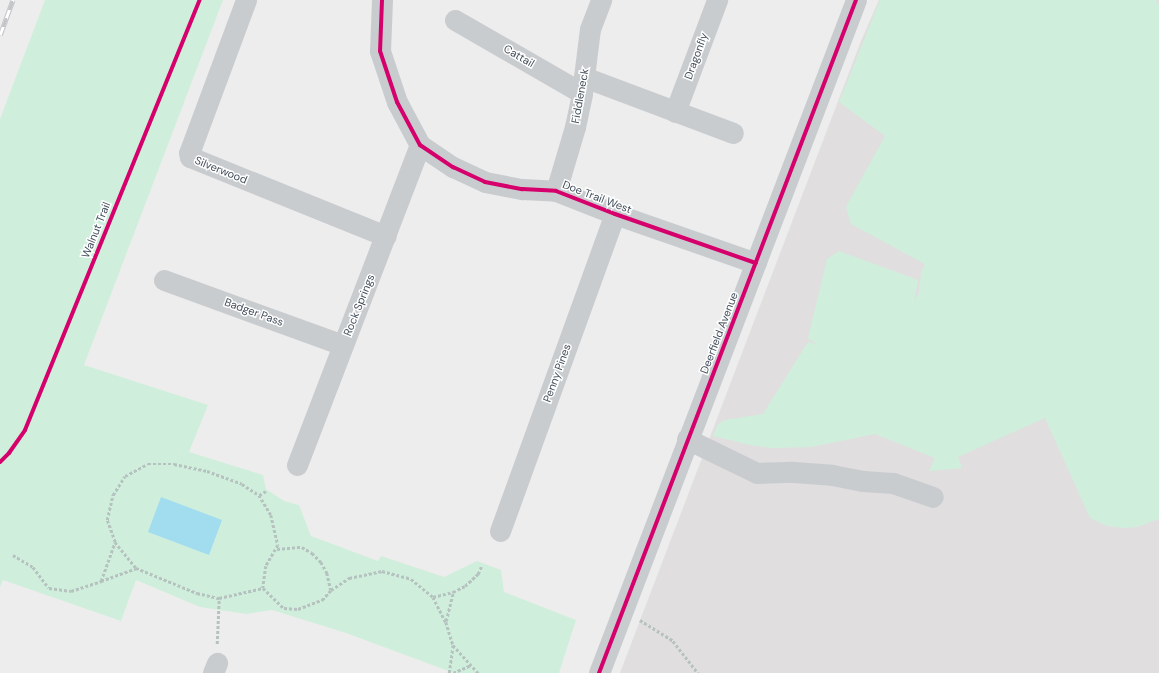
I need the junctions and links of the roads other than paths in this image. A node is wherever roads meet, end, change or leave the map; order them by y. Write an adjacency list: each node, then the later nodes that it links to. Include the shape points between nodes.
1 (246, 0): 13 (street, Silverwood, via 189,153 190,157)
2 (382, 0): 10 (street, Doe Trail West, via 380,51 397,102)
3 (601, 0): 7 (street, Fiddleneck, via 590,29)
4 (717, 0): 8 (street, Dragonfly)
5 (856, 0): 14 (street, Deerfield Avenue)
6 (455, 20): 7 (street, Cattail)
7 (583, 85): 8 (street); 11 (street, Fiddleneck, via 575,127)
8 (675, 112): 9 (street)
9 (733, 133)
10 (420, 144): 11 (street, Doe Trail West, via 453,167 485,182 522,189); 13 (street, Rock Springs)
11 (556, 191): 12 (street, Doe Trail West)
12 (615, 214): 14 (street, Doe Trail West); 20 (street, Penny Pines)
13 (386, 236): 16 (street, Rock Springs)
14 (756, 263): 17 (street, Deerfield Avenue)
15 (164, 280): 16 (street, Badger Pass)
16 (343, 345): 18 (street, Rock Springs)
17 (687, 439): 19 (street, via 758,474 793,472 893,483); 21 (street, Deerfield Avenue)
18 (298, 464)
19 (933, 497)
20 (500, 531)
21 (599, 673)

